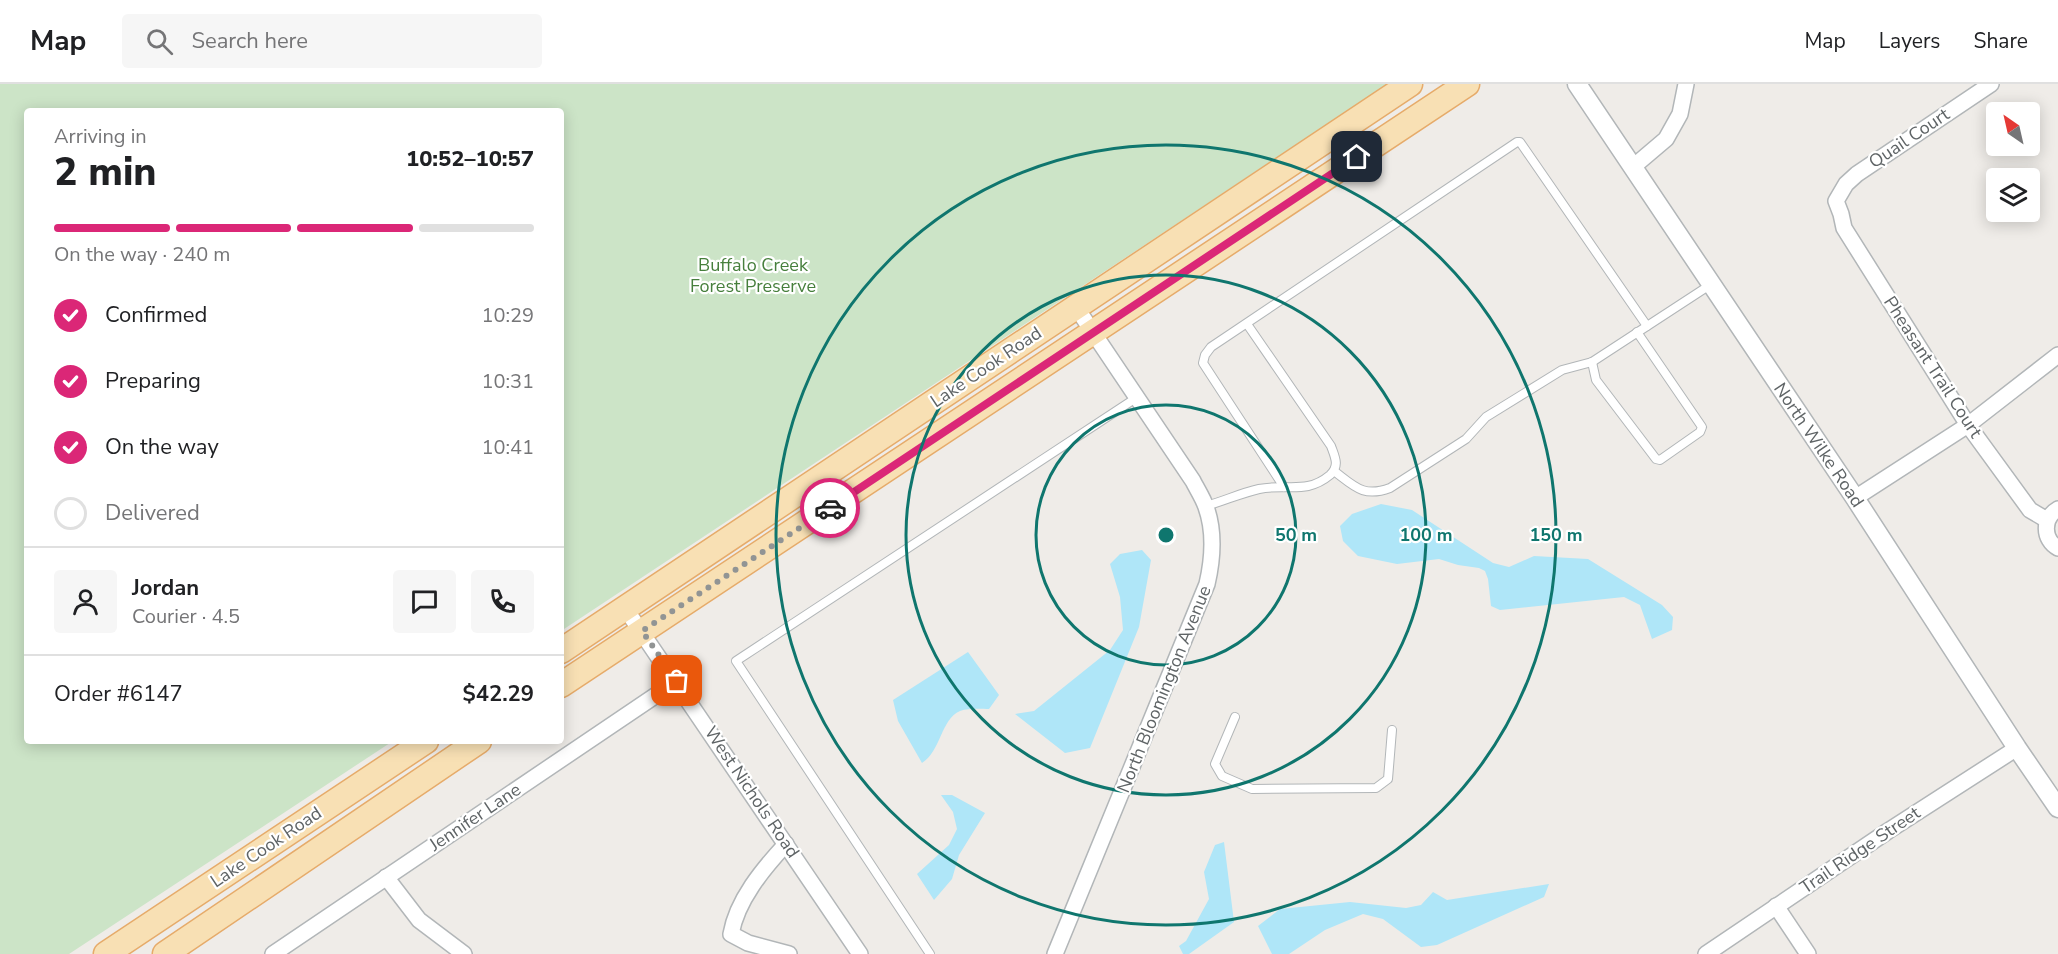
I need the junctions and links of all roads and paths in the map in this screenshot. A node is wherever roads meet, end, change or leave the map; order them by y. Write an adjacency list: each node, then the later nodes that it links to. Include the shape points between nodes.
1 (1410, 84): 9 (main road, Lake Cook Road)
2 (1467, 84): 13 (main road, Lake Cook Road)
3 (1577, 84): 6 (street, North Wilke Road)
4 (1686, 84): 6 (street, via 1680,114 1666,139)
5 (1991, 84): 7 (street, Quail Court, via 1857,174)
6 (1633, 167): 8 (street, North Wilke Road)
7 (1836, 201): 17 (street, Pheasant Trail Court, via 1844,228)
8 (1711, 284): 11 (lane); 20 (street, North Wilke Road)
9 (1076, 307): 13 (street, North Bloomington Avenue); 24 (main road, Lake Cook Road)
10 (1247, 324): 11 (lane, via 1520,142); 18 (lane, via 1330,446 1337,460); 19 (lane, via 1211,347 1203,363)
11 (1647, 326): 12 (lane)
12 (1637, 332): 15 (lane); 15 (lane, via 1702,427 1660,460 1596,380)
13 (1093, 333): 16 (street, North Bloomington Avenue); 25 (main road, Lake Cook Road)
14 (2058, 355): 17 (street)
15 (1592, 362): 18 (lane, via 1552,375 1486,417 1466,440 1390,488 1361,491)
16 (1136, 398): 21 (street, North Bloomington Avenue); 44 (lane, via 736,662)
17 (1968, 425): 20 (street); 22 (street, Pheasant Trail Court, via 2030,510)
18 (1334, 471): 19 (lane, via 1320,484)
19 (1284, 487): 21 (lane, via 1260,489)
20 (1855, 498): 33 (street, North Wilke Road)
21 (1206, 506): 45 (street, North Bloomington Avenue, via 1213,540 1207,584)
22 (2053, 515): 23 (street, Pheasant Trail Court, via 2046,529)
23 (2058, 549)
24 (625, 608): 25 (street, West Nichols Road); 26 (main road, Lake Cook Road)
25 (642, 631): 27 (street, West Nichols Road); 28 (main road, Lake Cook Road)
26 (564, 649)
27 (677, 681): 35 (street, West Nichols Road); 36 (street, Jennifer Lane)
28 (564, 683)
29 (1234, 717): 30 (lane, via 1215,764 1222,776 1252,789 1376,788 1388,779)
30 (1392, 730)
31 (421, 744): 38 (main road, Lake Cook Road)
32 (475, 744): 39 (main road, Lake Cook Road)
33 (2016, 748): 34 (street, North Wilke Road); 37 (street, Trail Ridge Street)
34 (2058, 808)
35 (786, 844): 42 (street, via 764,868 734,918 731,934); 43 (street, West Nichols Road)
36 (386, 877): 40 (street, Jennifer Lane); 41 (street, via 419,920)
37 (1776, 906): 46 (street, Trail Ridge Street); 47 (street)
38 (106, 954)
39 (165, 954)
40 (273, 954)
41 (464, 954)
42 (789, 954)
43 (860, 954)
44 (930, 954)
45 (1055, 954)
46 (1706, 954)
47 (1808, 954)

